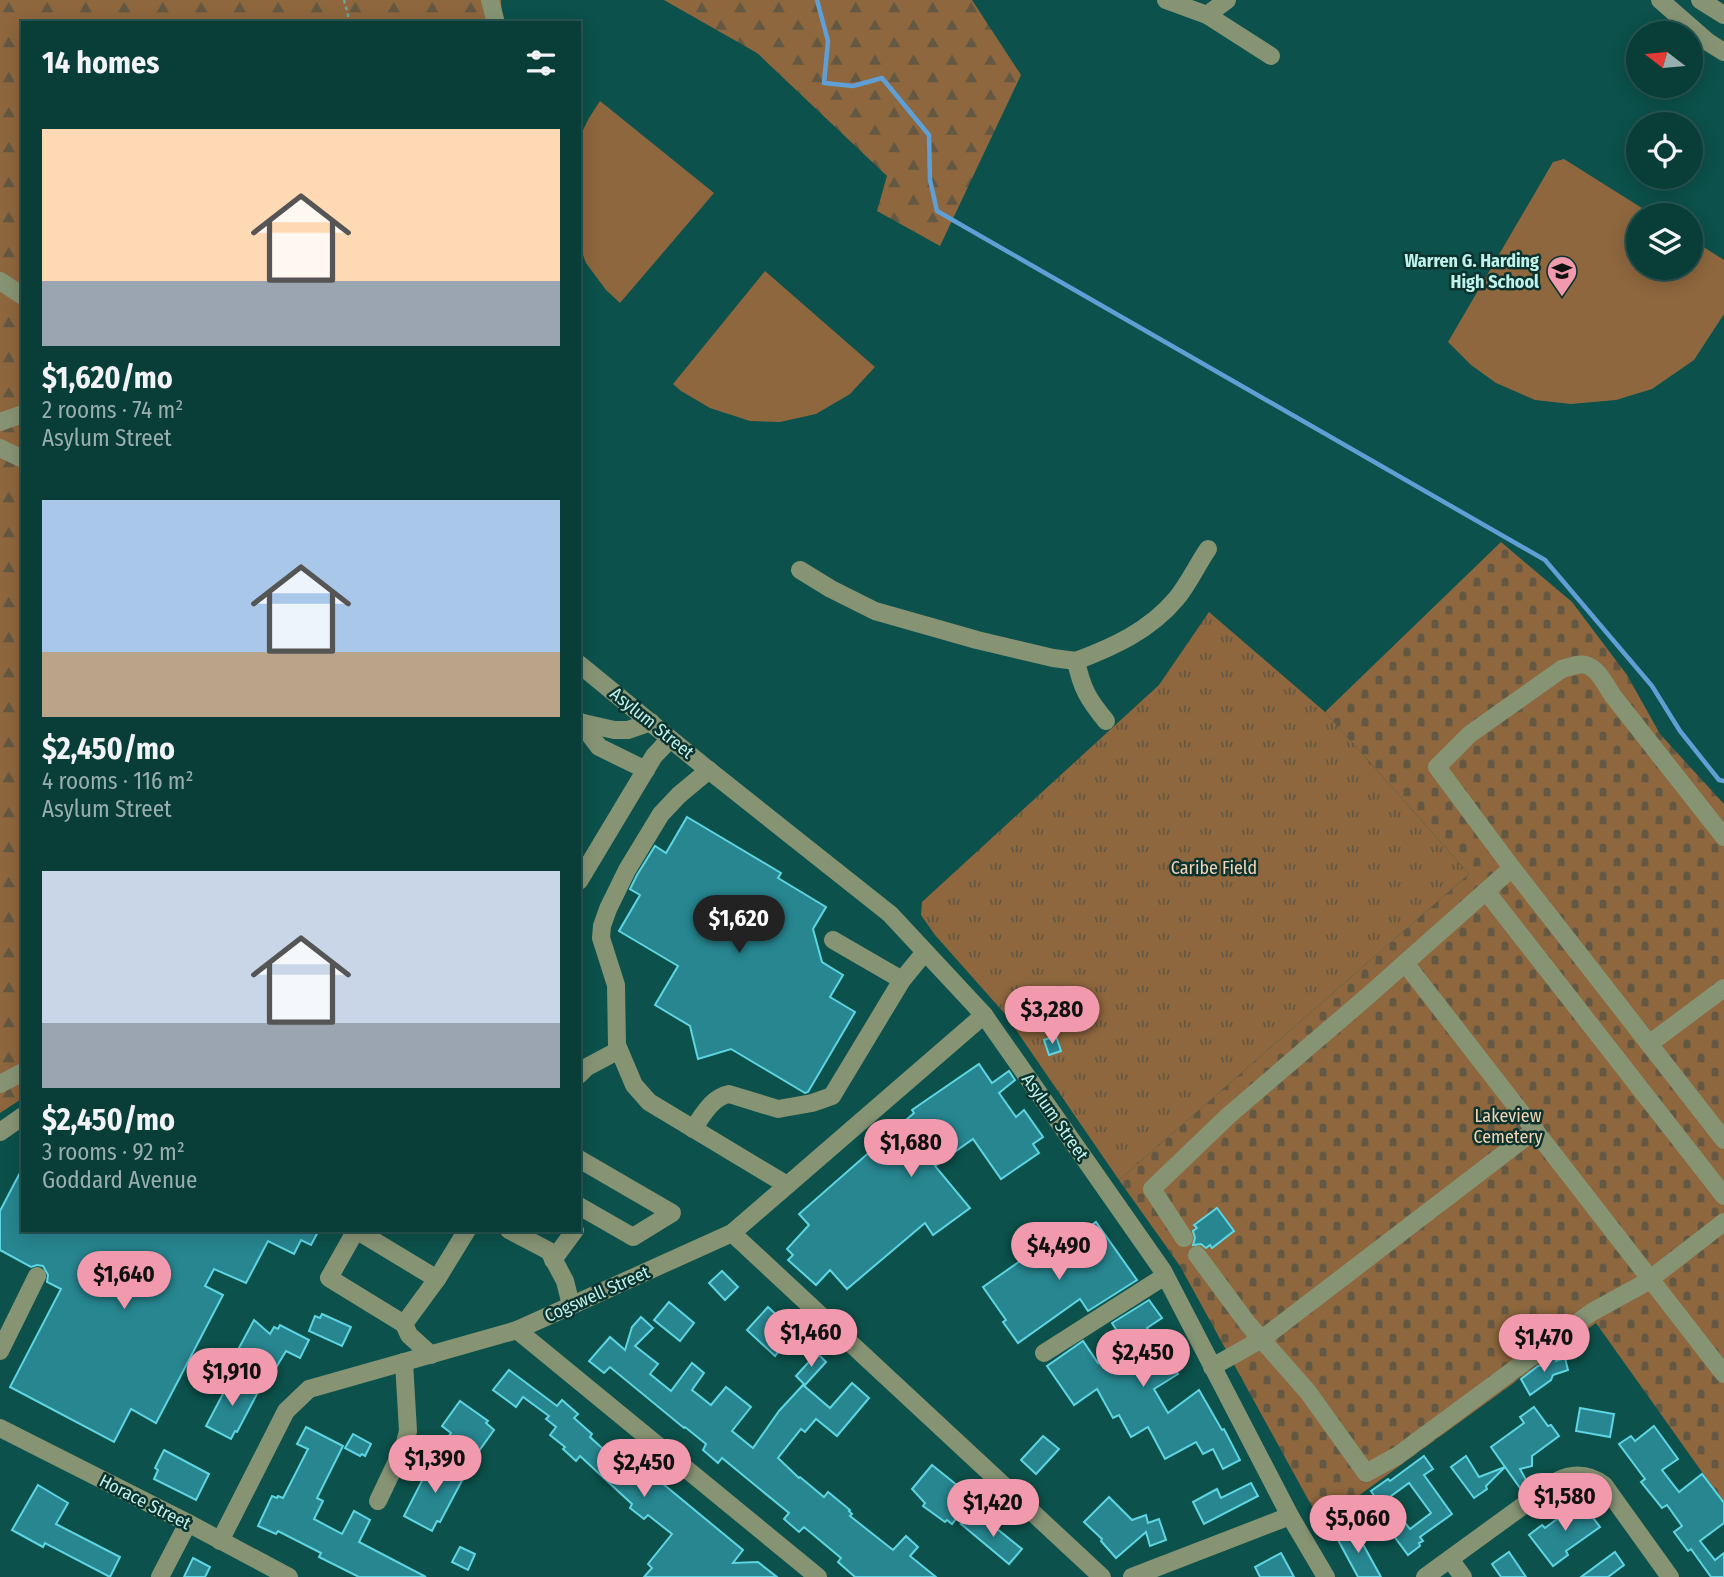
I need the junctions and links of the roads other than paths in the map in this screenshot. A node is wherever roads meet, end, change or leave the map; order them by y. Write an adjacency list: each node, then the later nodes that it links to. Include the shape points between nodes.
1 (490, 0): 8 (street)
2 (1166, 0): 6 (street)
3 (1227, 0): 6 (street)
4 (1700, 0): 7 (street)
5 (1662, 1): 9 (street)
6 (1207, 15): 10 (street)
7 (1724, 15)
8 (495, 21)
9 (1724, 52)
10 (1271, 56)
11 (0, 281): 12 (street)
12 (21, 295)
13 (21, 415): 14 (street)
14 (0, 422)
15 (0, 448): 16 (street)
16 (21, 458)
17 (1208, 549): 19 (street, via 1177,598 1152,624 1115,646)
18 (800, 570): 19 (street, via 875,611)
19 (1076, 661): 21 (street, via 1081,684)
20 (581, 666): 23 (street, Asylum Street)
21 (1106, 721)
22 (581, 722): 23 (street, via 628,730)
23 (651, 722): 25 (street, Asylum Street)
24 (581, 723): 26 (street, via 599,747)
25 (670, 739): 26 (street); 27 (street, Asylum Street)
26 (646, 770): 30 (street)
27 (709, 771): 33 (street, Asylum Street, via 890,914); 39 (street, via 661,814 627,870 602,926 601,937 616,985)
28 (1724, 837): 29 (street, via 1600,675 1586,665 1575,665 1471,734 1437,766)
29 (1512, 868): 31 (street); 38 (street)
30 (581, 878)
31 (1486, 891): 34 (street); 50 (street)
32 (833, 940): 35 (street)
33 (925, 952): 35 (street); 37 (street, Asylum Street)
34 (1405, 963): 45 (street); 59 (street, via 1228,1116 1152,1189)
35 (902, 980): 44 (street, via 832,1096 778,1109 729,1094 712,1102)
36 (1724, 988): 38 (street)
37 (984, 1015): 49 (street, Cogswell Street); 63 (street, Asylum Street)
38 (1650, 1044): 47 (street)
39 (619, 1050): 41 (street); 44 (street, via 634,1085 649,1102)
40 (21, 1073): 42 (street)
41 (581, 1073)
42 (0, 1084)
43 (21, 1117): 46 (street)
44 (693, 1129): 49 (street)
45 (1535, 1130): 64 (street); 69 (street)
46 (0, 1132)
47 (1724, 1140)
48 (581, 1160): 51 (street, via 672,1213 634,1237)
49 (787, 1185): 58 (street, Cogswell Street)
50 (1724, 1196)
51 (583, 1214)
52 (1724, 1222): 64 (street)
53 (355, 1232): 67 (street, via 328,1278)
54 (359, 1232): 65 (street)
55 (466, 1232): 65 (street)
56 (513, 1232): 61 (street, via 549,1251)
57 (574, 1232): 61 (street)
58 (732, 1233): 66 (street, Cogswell Street); 85 (street)
59 (1184, 1238)
60 (1197, 1255): 69 (street)
61 (553, 1260): 66 (street)
62 (37, 1276): 70 (street)
63 (1165, 1276): 71 (street); 74 (street, Asylum Street)
64 (1651, 1278): 69 (street, via 1592,1312 1397,1457 1366,1473 1308,1392); 75 (street)
65 (437, 1279): 67 (street)
66 (571, 1305): 68 (street, Cogswell Street)
67 (404, 1324): 72 (street)
68 (517, 1330): 72 (street, Cogswell Street); 84 (street)
69 (1262, 1339): 74 (street)
70 (0, 1351)
71 (1044, 1353)
72 (432, 1355): 73 (street, Cogswell Street)
73 (404, 1362): 77 (street, via 408,1431); 80 (street, Cogswell Street, via 309,1389 286,1411)
74 (1212, 1367): 78 (street, Asylum Street)
75 (1724, 1374)
76 (0, 1428): 79 (street, Horace Street)
77 (379, 1501)
78 (1290, 1516): 86 (street); 87 (street, Asylum Street)
79 (188, 1523): 80 (street, Horace Street); 82 (street)
80 (220, 1541): 83 (street, Horace Street)
81 (1450, 1559): 88 (street); 89 (street); 90 (street, via 1557,1481 1584,1476 1598,1480 1610,1491)
82 (160, 1577)
83 (289, 1577)
84 (818, 1577)
85 (1102, 1577)
86 (1132, 1577)
87 (1325, 1577)
88 (1425, 1577)
89 (1463, 1577)
90 (1670, 1577)

